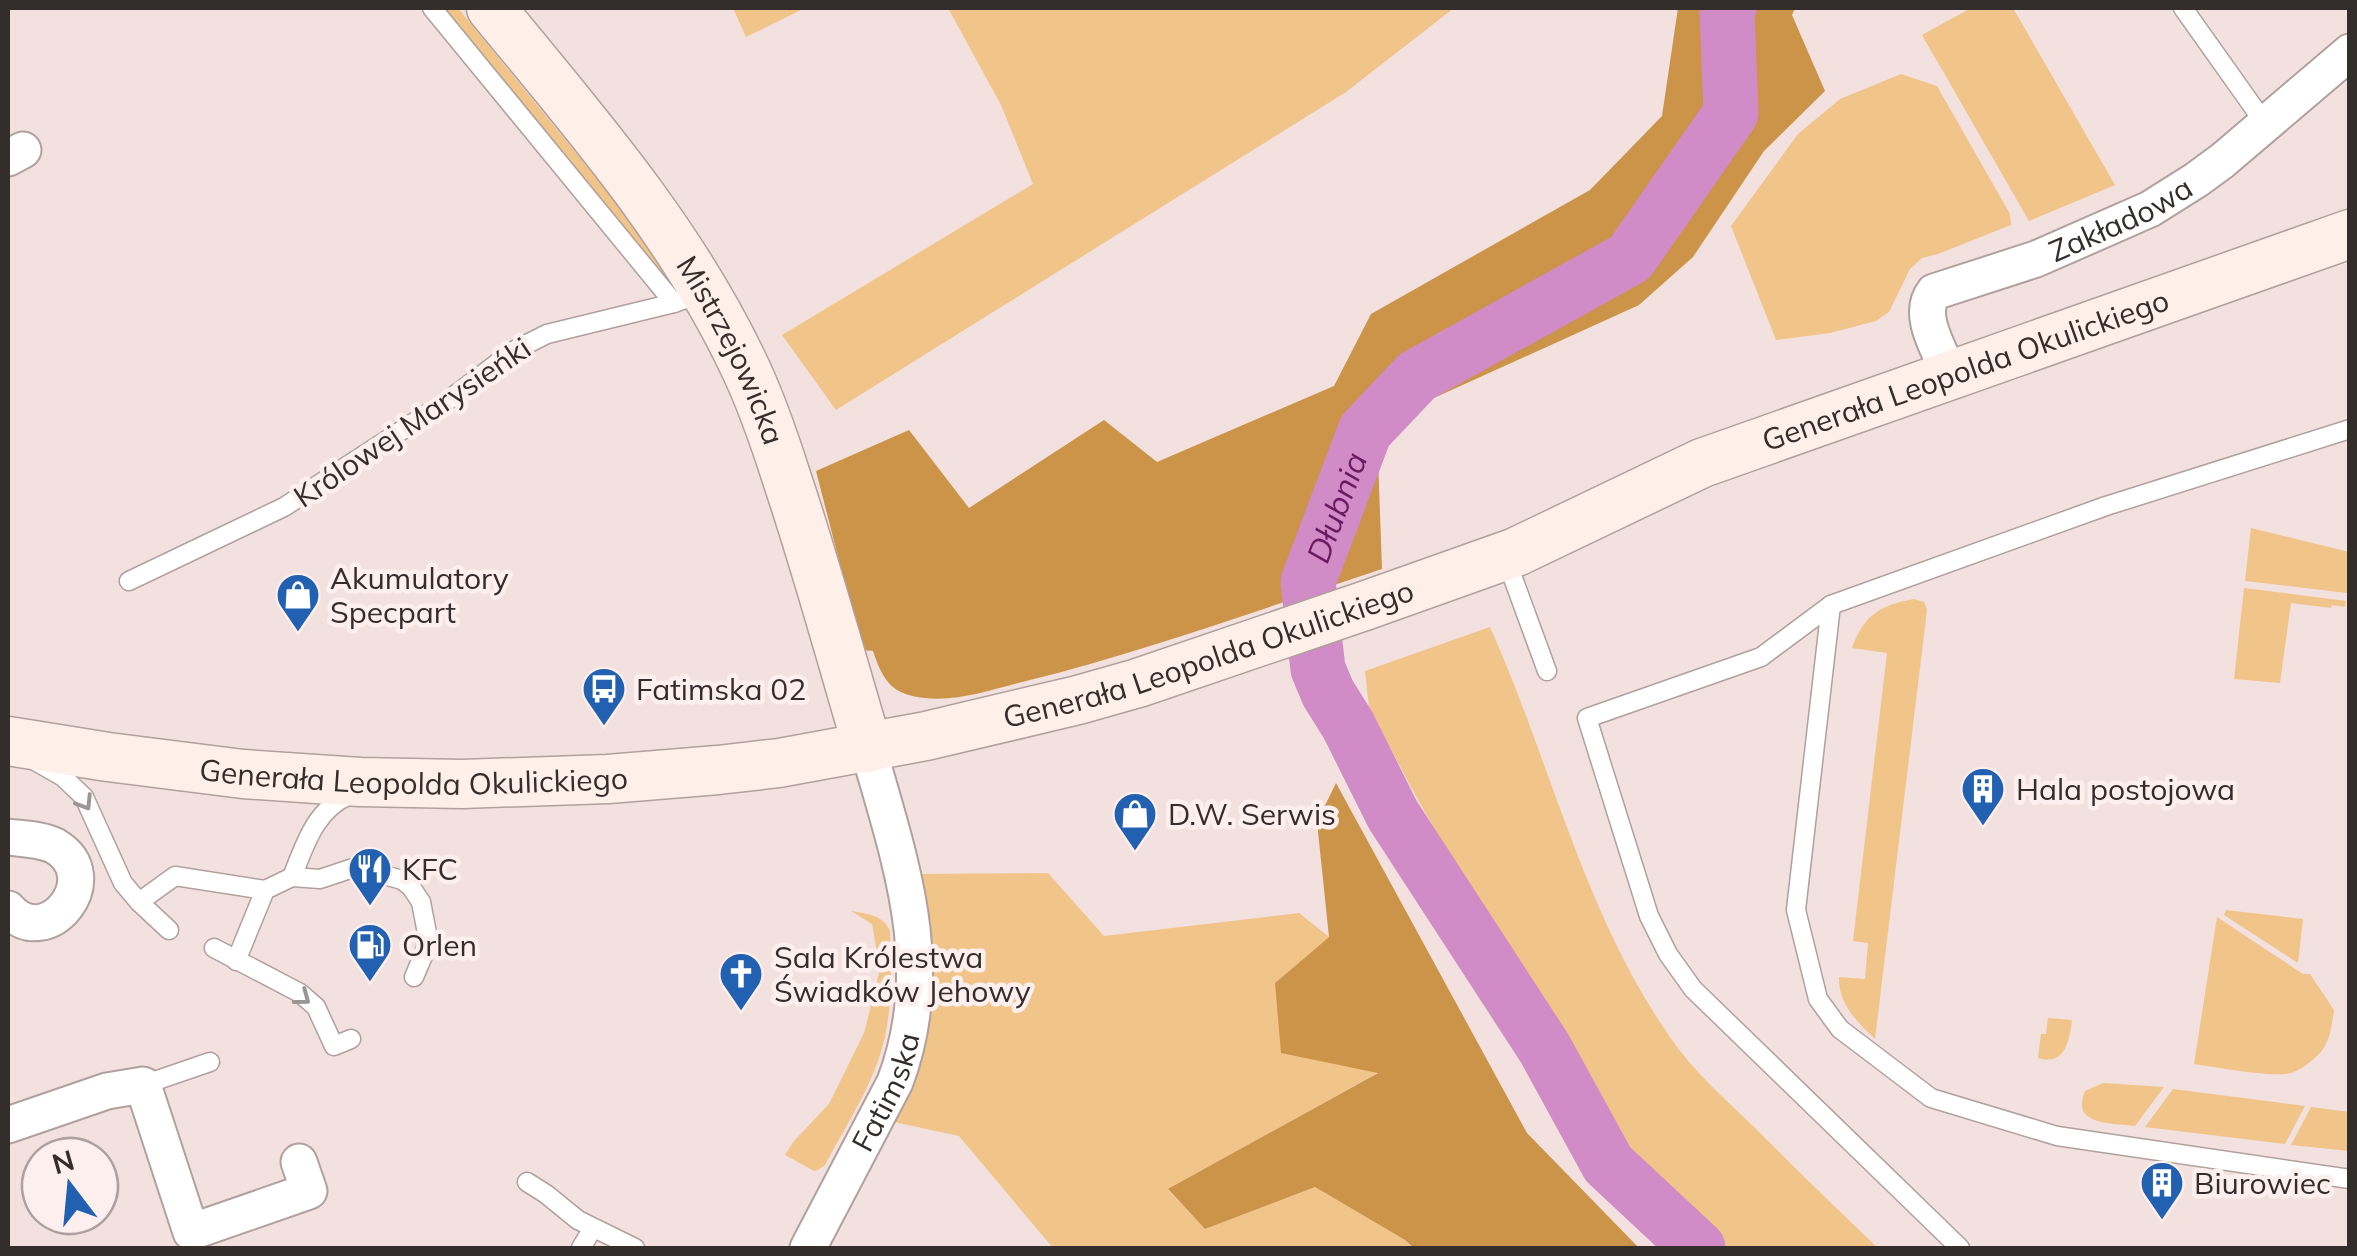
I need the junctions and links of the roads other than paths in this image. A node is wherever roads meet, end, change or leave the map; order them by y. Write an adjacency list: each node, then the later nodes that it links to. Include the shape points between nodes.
1 (432, 8): 7 (lane)
2 (491, 8): 7 (main road, Mistrzejowicka, via 666,229)
3 (2183, 8): 5 (lane)
4 (2350, 52): 5 (street, Zakładowa)
5 (2266, 125): 8 (street, Zakładowa, via 2150,209 2036,260 1934,292 1927,315)
6 (2350, 234): 8 (main road, Generała Leopolda Okulickiego)
7 (690, 297): 11 (lane, Królowej Marysieńki, via 531,340 284,507); 15 (main road, Mistrzejowicka, via 741,357 770,429)
8 (1949, 374): 10 (main road, Generała Leopolda Okulickiego, via 1702,463)
9 (2350, 429): 12 (lane, via 2106,506)
10 (1504, 556): 13 (lane); 15 (main road, Generała Leopolda Okulickiego, via 1078,700)
11 (129, 581)
12 (1831, 605): 31 (lane, via 1796,910 1818,999 1840,1029 1932,1098 2057,1136); 37 (lane, via 1761,657 1587,718 1668,954 1693,989)
13 (1548, 670)
14 (8, 744): 16 (main road, Generała Leopolda Okulickiego, via 242,774); 20 (lane, one-way to 20, via 84,797 117,872)
15 (868, 748): 16 (main road, Generała Leopolda Okulickiego, via 661,776); 36 (street, Fatimska, via 909,897 916,972 912,1017 895,1082)
16 (409, 784): 18 (lane, via 330,806)
17 (8, 837): 21 (street, via 60,850 75,883 66,907 49,919 32,922)
18 (292, 877): 19 (lane); 25 (lane, via 320,879 356,867 411,887 427,941)
19 (265, 890): 20 (lane, via 175,876); 24 (lane)
20 (139, 902): 22 (lane)
21 (8, 909)
22 (170, 930)
23 (214, 948): 24 (lane)
24 (236, 961): 26 (lane, one-way to 26, via 316,1007 334,1046)
25 (414, 977)
26 (351, 1038)
27 (210, 1062): 28 (lane)
28 (143, 1085): 29 (street); 30 (street, via 192,1232 309,1191)
29 (8, 1125)
30 (299, 1162)
31 (2350, 1179)
32 (527, 1182): 33 (lane)
33 (593, 1228): 34 (lane); 35 (lane)
34 (581, 1248)
35 (635, 1248)
36 (808, 1248)
37 (1960, 1248)

